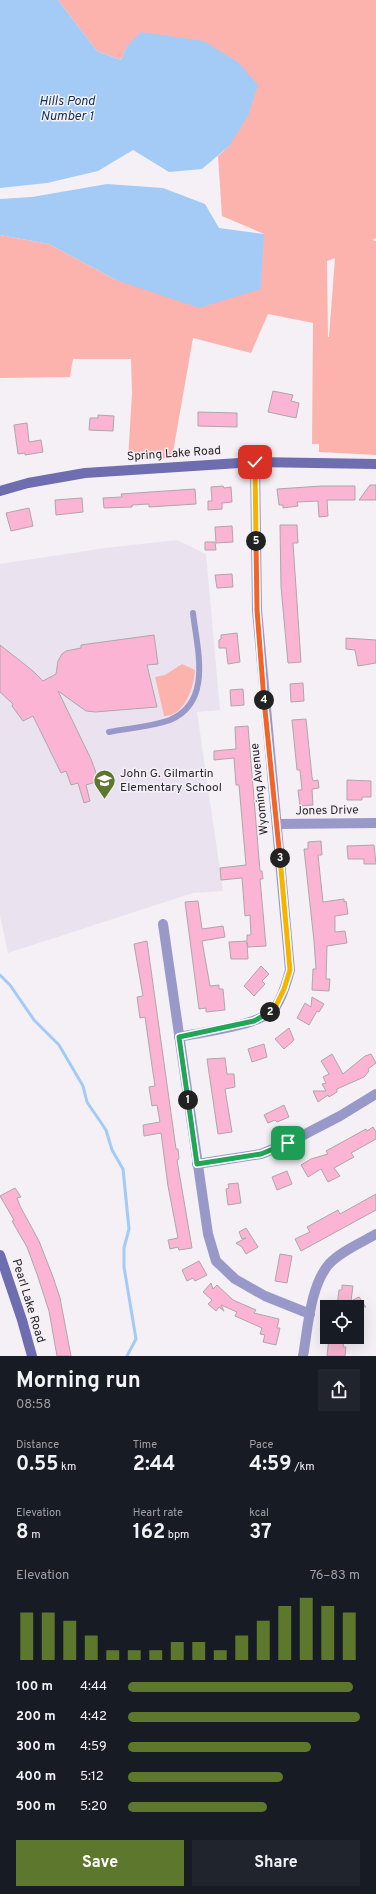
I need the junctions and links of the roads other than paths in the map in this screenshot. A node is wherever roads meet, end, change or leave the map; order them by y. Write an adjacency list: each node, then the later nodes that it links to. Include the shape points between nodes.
1 (255, 462): 2 (main road, Spring Lake Road); 3 (main road, Spring Lake Road, via 85,473); 7 (street, Wyoming Avenue, via 257,610)
2 (376, 464)
3 (0, 491)
4 (193, 613): 5 (lane, via 200,663 196,692 191,703 186,710 168,720)
5 (110, 732)
6 (376, 823): 7 (street, Jones Drive)
7 (277, 824): 9 (street, Wyoming Avenue, via 290,970 284,989 274,1010 254,1021)
8 (163, 924): 9 (street)
9 (179, 1037): 11 (street)
10 (376, 1094): 11 (street, via 288,1143 261,1154)
11 (197, 1164): 14 (street, via 208,1234 216,1261 235,1279 265,1296)
12 (376, 1234): 14 (street, via 330,1264 319,1278)
13 (0, 1255): 15 (main road, Pearl Lake Road)
14 (310, 1314): 16 (street)
15 (32, 1356)
16 (303, 1356)

